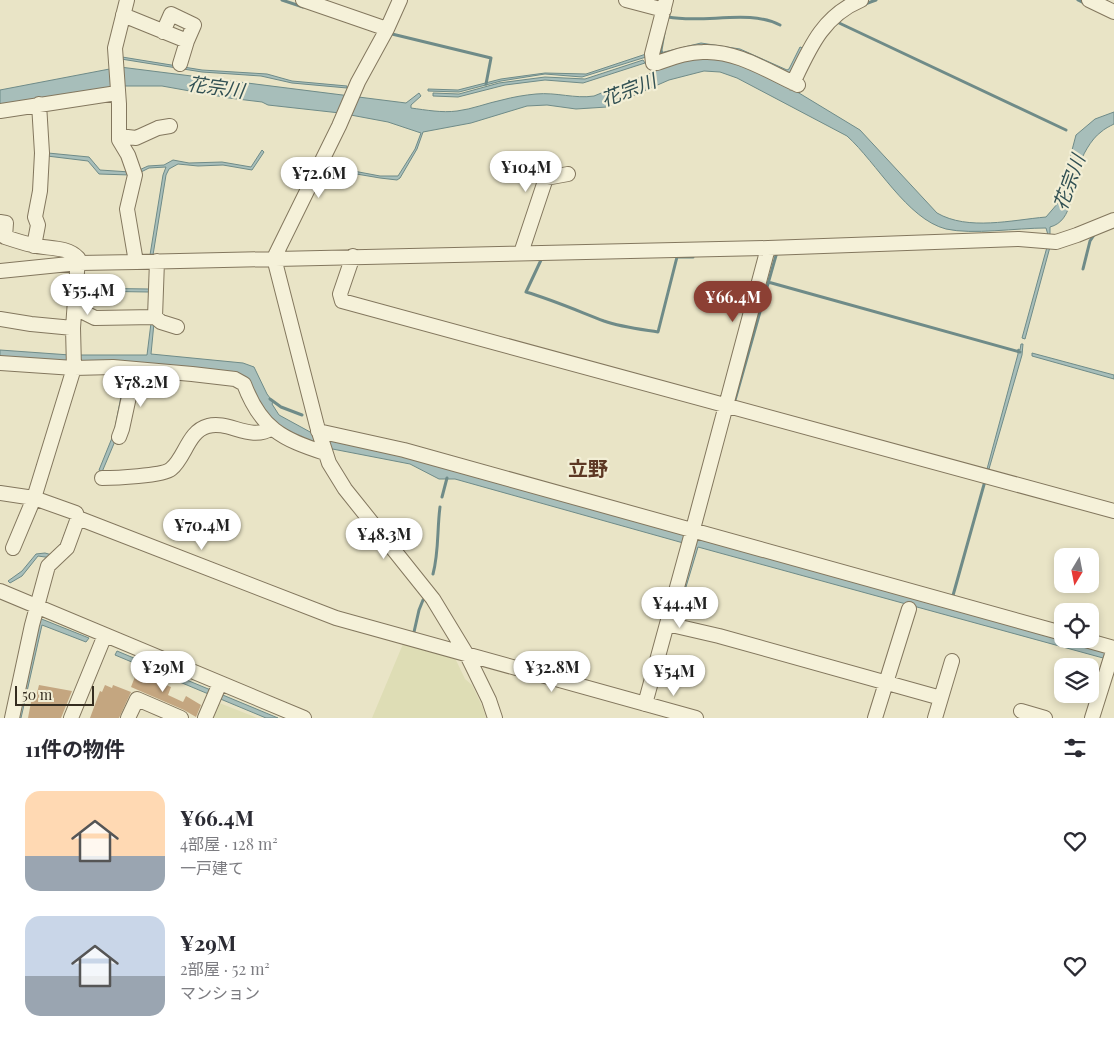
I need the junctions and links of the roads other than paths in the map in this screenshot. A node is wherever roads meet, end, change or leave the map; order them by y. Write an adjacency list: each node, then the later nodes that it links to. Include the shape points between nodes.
1 (126, 0): 9 (street)
2 (303, 0): 10 (street)
3 (400, 0): 10 (street)
4 (626, 0): 7 (street)
5 (861, 0): 7 (street, via 828,21 810,46 796,84 739,58 718,53 682,55 654,63 652,54)
6 (1089, 0): 8 (street)
7 (665, 5)
8 (1114, 12)
9 (123, 15): 11 (street); 14 (street, via 115,48)
10 (387, 29): 26 (street, via 358,82)
11 (163, 32): 12 (street); 12 (street, via 171,14 194,25)
12 (187, 42): 13 (street)
13 (180, 64)
14 (117, 93): 15 (street); 18 (street)
15 (39, 104): 16 (street); 22 (street, via 42,153)
16 (0, 111)
17 (170, 126): 18 (street, via 136,138)
18 (119, 136): 28 (street, via 135,175 127,209)
19 (568, 174): 24 (street, via 546,178)
20 (1114, 220): 23 (street, via 1056,242 1019,239)
21 (0, 222): 22 (street, via 6,223 5,237)
22 (34, 246): 29 (street, via 75,254)
23 (768, 248): 24 (street); 39 (street)
24 (521, 253): 25 (street)
25 (353, 256): 26 (street); 39 (street, via 340,294 342,301)
26 (274, 258): 27 (street); 41 (street)
27 (157, 261): 28 (street); 32 (street)
28 (136, 262): 29 (street)
29 (79, 264): 30 (street); 31 (street)
30 (0, 271)
31 (75, 308): 32 (street, via 95,318); 35 (street)
32 (155, 318): 34 (street)
33 (0, 319): 35 (street)
34 (177, 327)
35 (73, 328): 37 (street)
36 (0, 363): 37 (street)
37 (74, 368): 38 (street); 46 (street)
38 (135, 369): 40 (street, via 235,379 244,384 251,402); 42 (street)
39 (726, 405): 47 (street); 49 (street)
40 (272, 428): 43 (street, via 297,444); 44 (street, via 249,433 223,426 208,426 195,435 170,470 158,474)
41 (318, 431): 43 (street); 49 (street, via 404,450)
42 (119, 437)
43 (325, 453): 59 (street, via 345,490 433,599)
44 (102, 478)
45 (0, 493): 46 (street)
46 (34, 498): 48 (street, via 68,509); 50 (street)
47 (1114, 510)
48 (78, 518): 52 (street, via 66,548 48,566); 59 (street, via 336,618)
49 (691, 537): 54 (street); 55 (street)
50 (13, 548)
51 (0, 591): 52 (street)
52 (38, 607): 56 (street); 68 (street)
53 (909, 609): 63 (street)
54 (667, 624): 63 (street); 65 (street)
55 (1054, 631)
56 (105, 635): 62 (street); 69 (street)
57 (1099, 644): 58 (street)
58 (1114, 648): 61 (street)
59 (468, 655): 65 (street); 74 (street)
60 (952, 662): 64 (street)
61 (1111, 668): 79 (street)
62 (220, 683): 72 (street); 73 (street)
63 (886, 683): 64 (street); 76 (street)
64 (941, 698): 77 (street)
65 (645, 704): 75 (street)
66 (1021, 711): 78 (street)
67 (158, 714): 70 (street, via 137,699); 71 (street)
68 (12, 718)
69 (71, 718)
70 (128, 718)
71 (181, 718)
72 (205, 718)
73 (304, 718)
74 (495, 718)
75 (696, 718)
76 (875, 718)
77 (935, 718)
78 (1045, 718)
79 (1092, 718)

